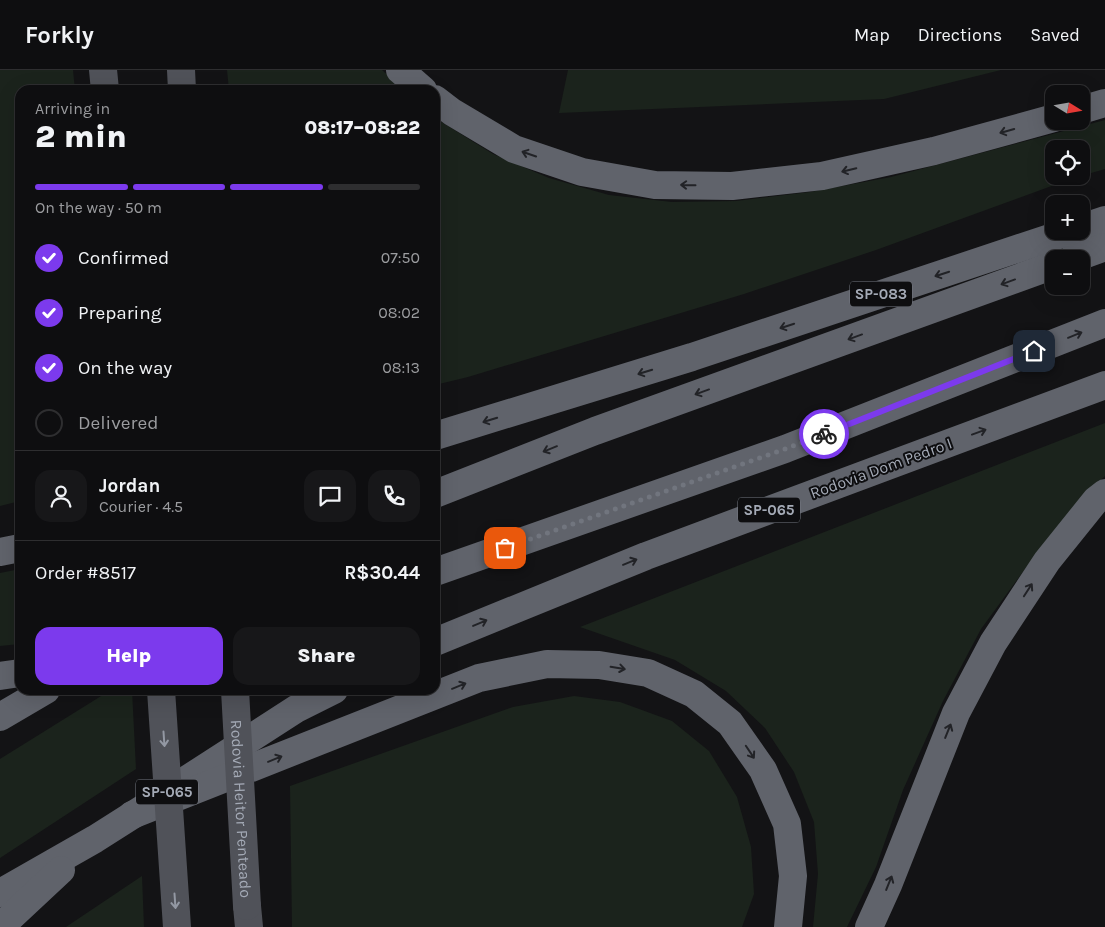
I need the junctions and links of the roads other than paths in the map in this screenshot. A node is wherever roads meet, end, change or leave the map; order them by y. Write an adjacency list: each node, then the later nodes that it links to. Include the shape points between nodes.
1 (103, 70): 4 (main road)
2 (181, 70): 5 (main road)
3 (400, 70): 6 (highway)
4 (104, 85)
5 (182, 85)
6 (417, 85)
7 (440, 103): 10 (highway, one-way to 7, via 934,151 822,176 732,186 655,185 582,172 514,149)
8 (1105, 104): 9 (highway)
9 (1090, 108)
10 (1045, 120)
11 (1105, 220): 12 (highway)
12 (1090, 225)
13 (1045, 240): 19 (highway, SP-083, one-way to 19, via 692,357)
14 (1105, 247): 15 (highway)
15 (1090, 252)
16 (1045, 268): 20 (highway, one-way to 20, via 595,431)
17 (1105, 323): 24 (highway, one-way to 17, via 785,449)
18 (1105, 385): 25 (highway, Rodovia Dom Pedro I / SP-065, one-way to 18, via 646,556)
19 (440, 434)
20 (440, 492)
21 (1105, 493): 42 (highway, one-way to 21, via 956,713 993,643 1047,561)
22 (15, 549): 23 (highway)
23 (0, 552)
24 (440, 570)
25 (440, 640)
26 (15, 674): 27 (highway)
27 (0, 676)
28 (440, 693): 41 (highway, one-way to 41, via 479,678 547,664 599,665 648,673 694,694 730,723 763,770 787,824 793,876)
29 (37, 695): 34 (highway)
30 (161, 695): 40 (main road, one-way to 40, bridge)
31 (235, 695): 38 (main road, Rodovia Heitor Penteado, bridge)
32 (324, 695): 35 (highway, SP-065, via 296,709)
33 (436, 695): 35 (highway, one-way to 33)
34 (0, 717)
35 (132, 815): 36 (highway, SP-065)
36 (95, 839): 37 (highway, SP-065); 39 (highway)
37 (0, 894)
38 (248, 916)
39 (0, 927)
40 (177, 927)
41 (788, 927)
42 (869, 927)

